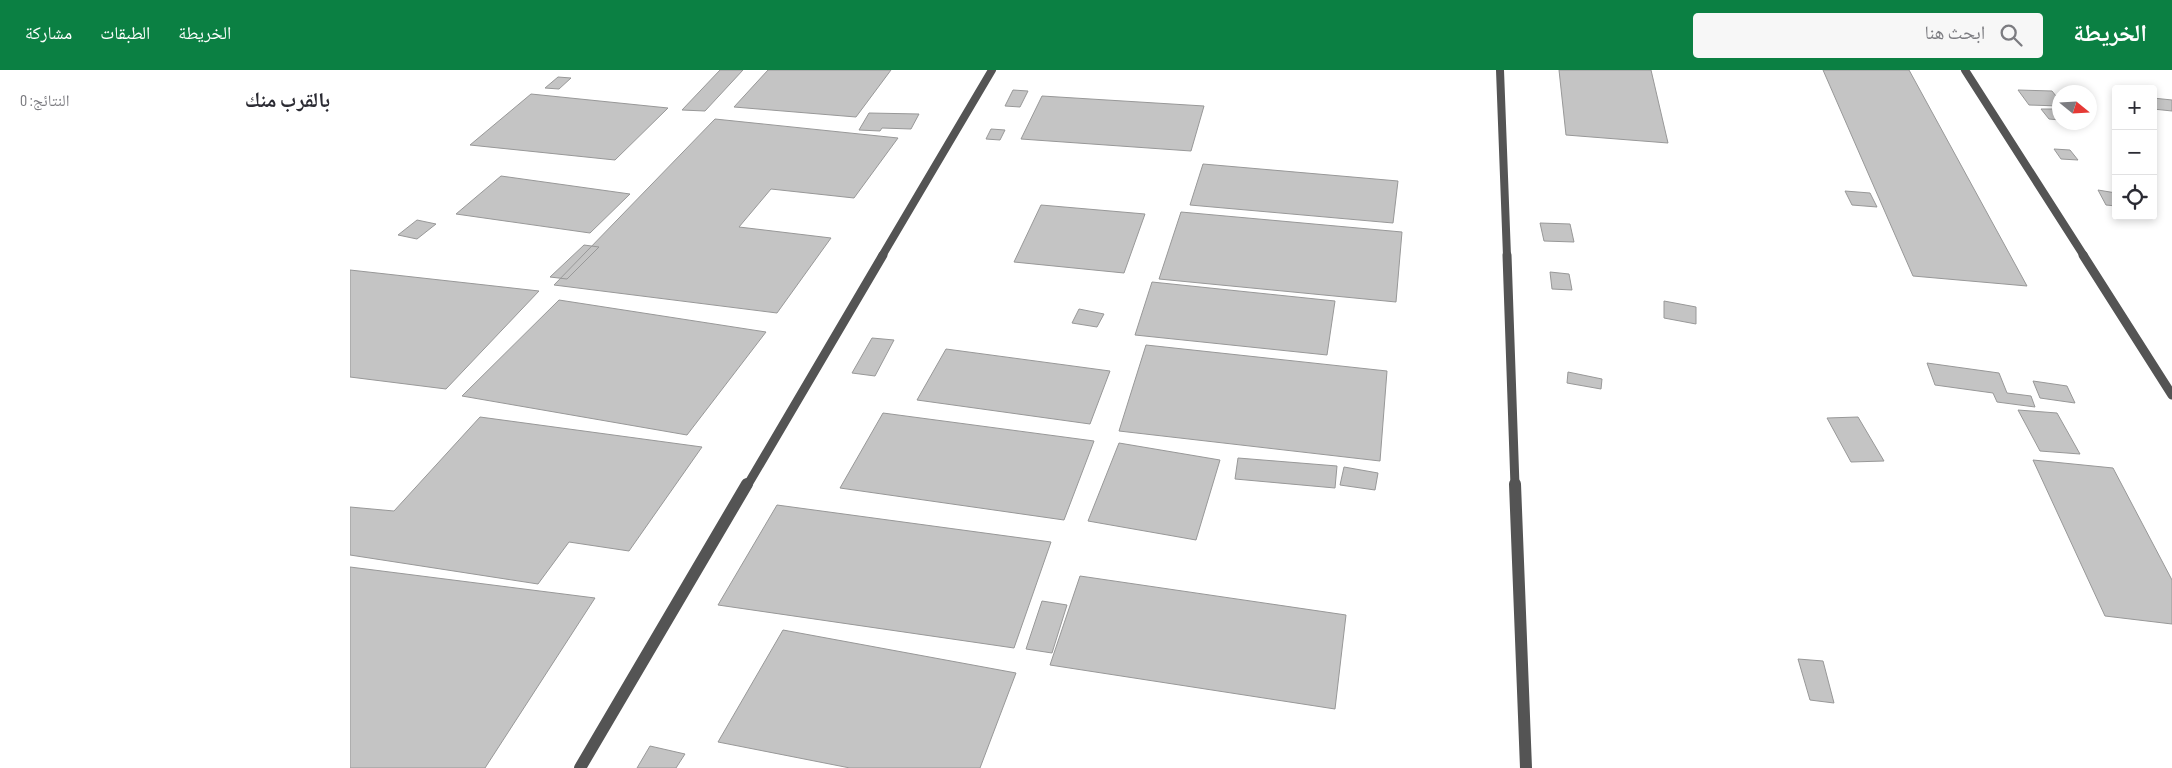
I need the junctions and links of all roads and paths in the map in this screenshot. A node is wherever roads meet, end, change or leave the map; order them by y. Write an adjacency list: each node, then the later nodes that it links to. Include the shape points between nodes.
1 (992, 70): 5 (street)
2 (1500, 70): 6 (street)
3 (1965, 70): 4 (street)
4 (2172, 395)
5 (580, 768)
6 (1526, 768)

